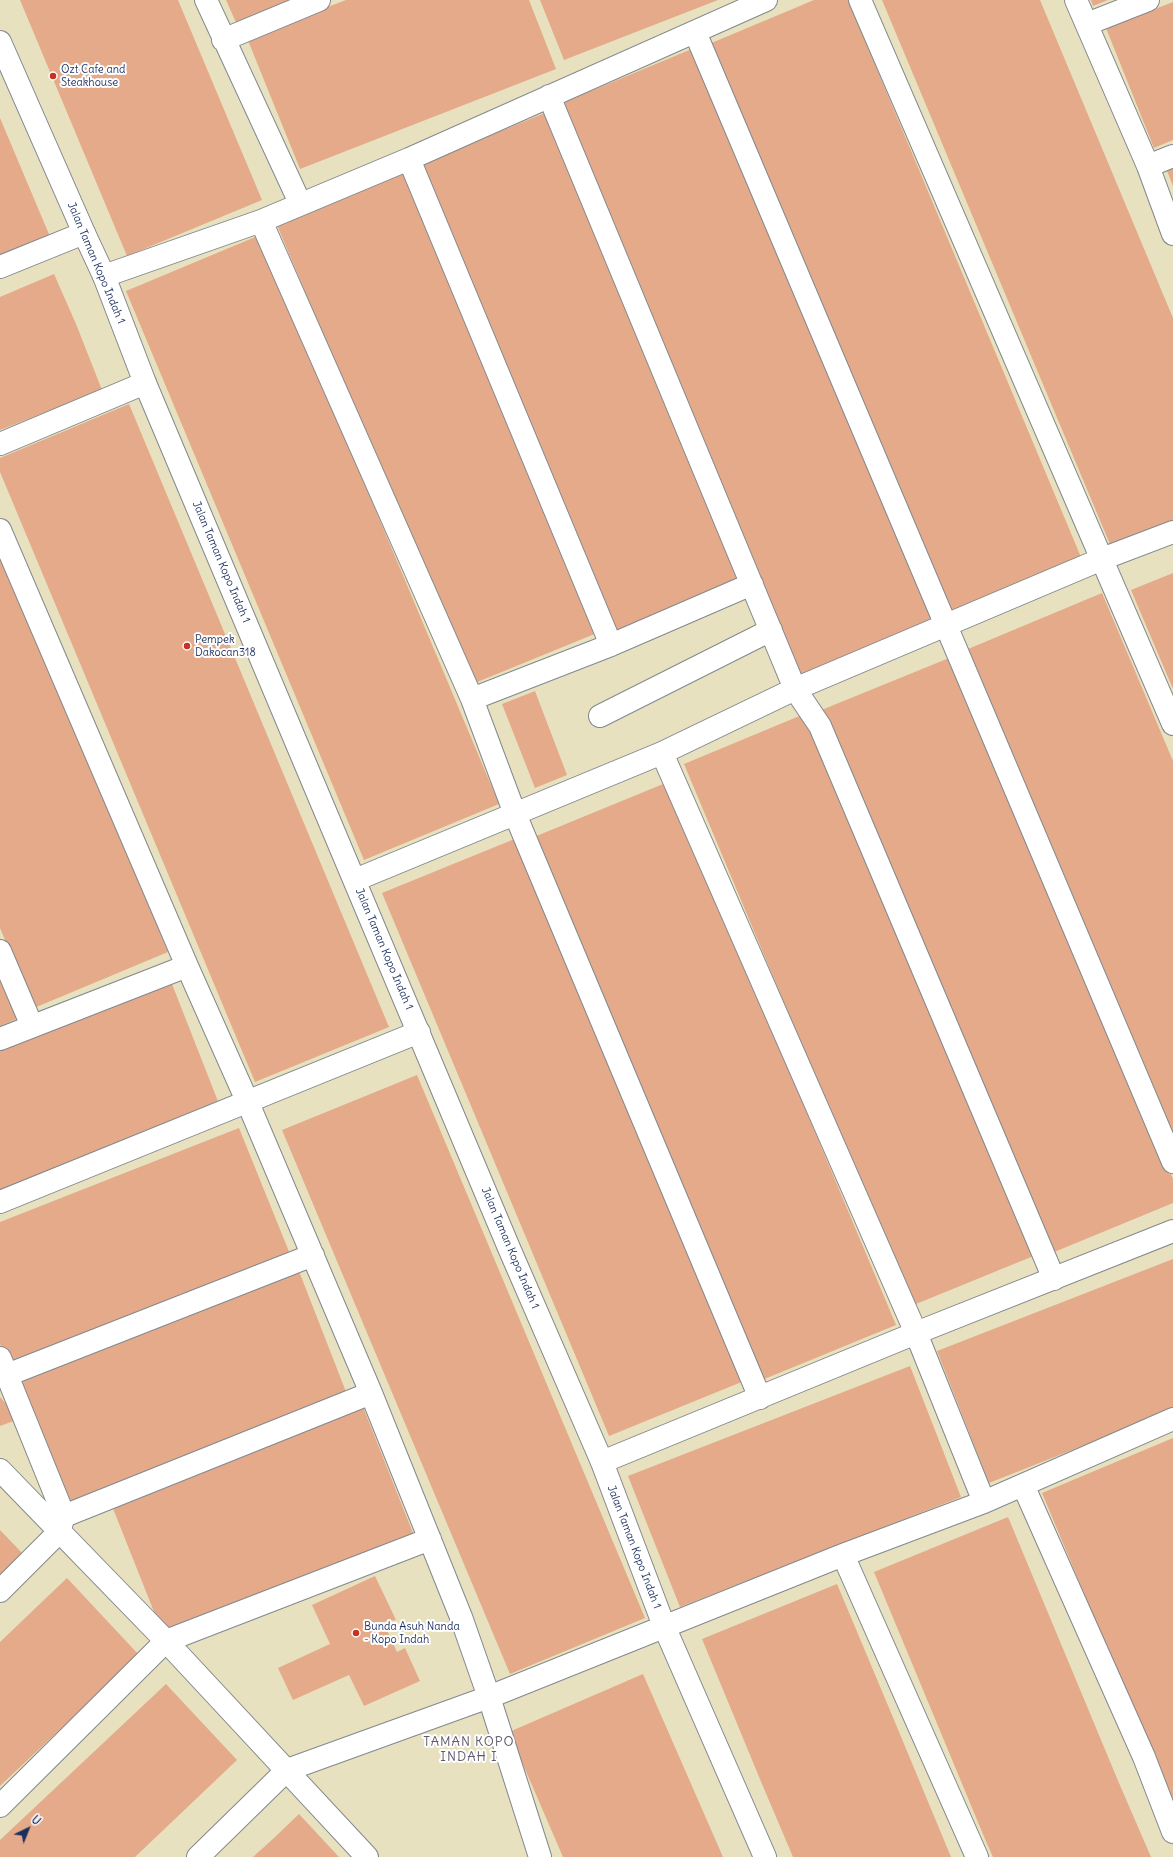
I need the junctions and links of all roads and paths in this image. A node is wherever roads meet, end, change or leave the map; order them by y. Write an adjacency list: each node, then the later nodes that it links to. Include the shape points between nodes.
1 (206, 0): 9 (street)
2 (319, 0): 9 (street)
3 (766, 0): 8 (street)
4 (860, 0): 25 (street)
5 (1076, 0): 7 (street)
6 (1148, 0): 7 (street)
7 (1087, 24): 14 (street)
8 (695, 32): 11 (street); 27 (street)
9 (223, 40): 15 (street)
10 (0, 42): 17 (street, Jalan Taman Kopo Indah 1)
11 (549, 96): 13 (street); 26 (street)
12 (1173, 156): 14 (street)
13 (409, 159): 15 (street); 29 (street)
14 (1148, 166): 18 (street)
15 (300, 204): 16 (street)
16 (261, 221): 20 (street); 31 (street)
17 (84, 233): 19 (street); 20 (street, Jalan Taman Kopo Indah 1)
18 (1173, 234)
19 (0, 267)
20 (104, 276): 21 (street, Jalan Taman Kopo Indah 1)
21 (145, 383): 22 (street); 36 (street, Jalan Taman Kopo Indah 1)
22 (0, 444)
23 (0, 530): 38 (street)
24 (1173, 532): 25 (street)
25 (1102, 560): 27 (street); 33 (street)
26 (752, 584): 28 (street); 29 (street)
27 (945, 626): 30 (street); 43 (street)
28 (771, 630): 30 (street); 32 (street)
29 (611, 645): 31 (street)
30 (795, 689): 34 (street); 47 (street, via 820,726)
31 (472, 699): 35 (street)
32 (600, 716)
33 (1173, 724)
34 (662, 753): 35 (street); 48 (street)
35 (515, 814): 36 (street); 51 (street)
36 (355, 880): 40 (street, Jalan Taman Kopo Indah 1)
37 (0, 951): 39 (street)
38 (187, 966): 39 (street); 42 (street)
39 (32, 1026): 41 (street)
40 (420, 1032): 42 (street); 53 (street, Jalan Taman Kopo Indah 1, via 509,1248)
41 (0, 1039)
42 (248, 1103): 44 (street); 46 (street)
43 (1173, 1162)
44 (0, 1202)
45 (1173, 1231): 47 (street)
46 (313, 1255): 49 (street); 50 (street)
47 (1054, 1279): 48 (street)
48 (916, 1333): 51 (street); 56 (street)
49 (4, 1366): 57 (street)
50 (371, 1393): 57 (street); 58 (street)
51 (760, 1398): 53 (street)
52 (1173, 1419): 55 (street)
53 (602, 1462): 61 (street, Jalan Taman Kopo Indah 1)
54 (0, 1470): 57 (street)
55 (1024, 1485): 56 (street); 66 (street, via 1144,1757)
56 (984, 1502): 59 (street)
57 (62, 1524): 60 (street); 62 (street)
58 (430, 1539): 62 (street); 63 (street)
59 (843, 1555): 61 (street, via 681,1622); 71 (street)
60 (0, 1591)
61 (664, 1626): 63 (street); 70 (street, Jalan Taman Kopo Indah 1)
62 (166, 1641): 64 (street); 65 (street)
63 (489, 1697): 64 (street); 69 (street)
64 (287, 1770): 67 (street); 68 (street)
65 (0, 1806)
66 (1173, 1832)
67 (198, 1857)
68 (367, 1857)
69 (540, 1857)
70 (765, 1857)
71 (977, 1857)

